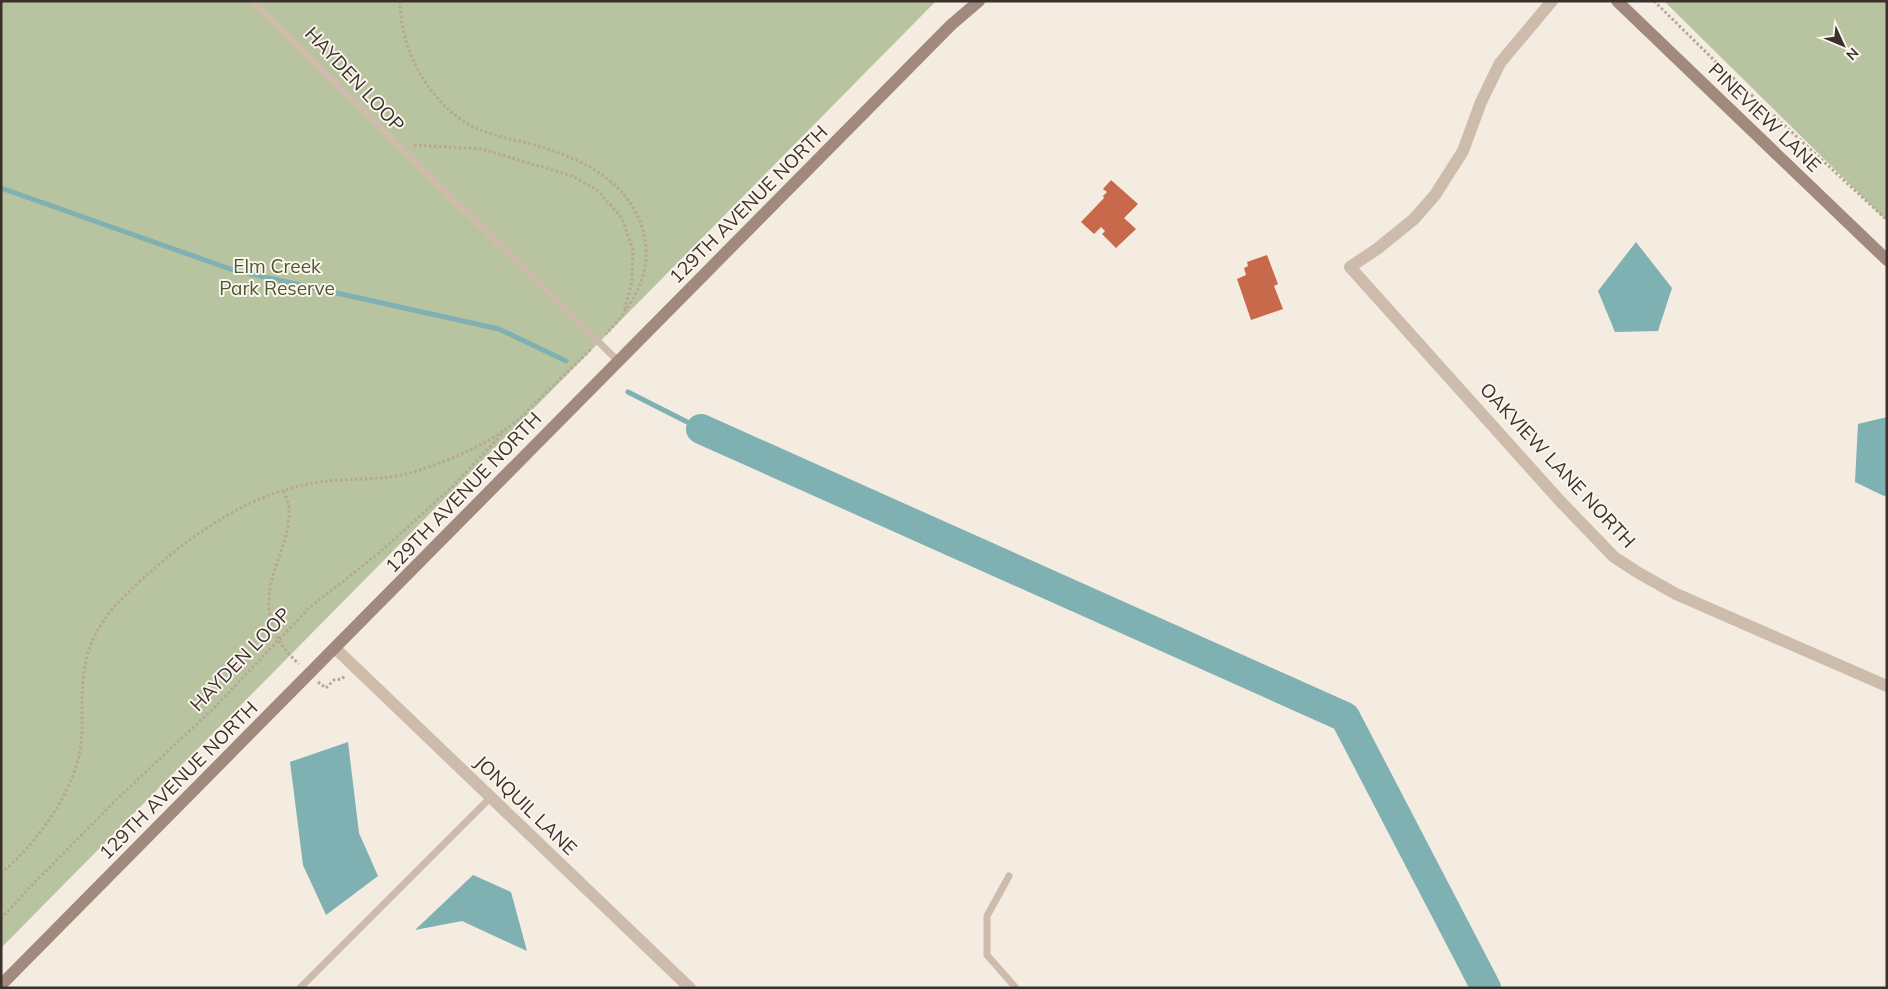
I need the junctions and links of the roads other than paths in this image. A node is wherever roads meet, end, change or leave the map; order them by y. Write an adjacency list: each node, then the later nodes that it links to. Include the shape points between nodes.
1 (252, 1): 8 (lane)
2 (969, 1): 6 (main road, 129TH AVENUE NORTH)
3 (979, 1): 6 (main road, 129TH AVENUE NORTH)
4 (1552, 1): 10 (street, OAKVIEW LANE NORTH, via 1500,63 1463,151 1435,195 1414,219 1350,267 1614,557 1676,594)
5 (1617, 1): 7 (main road, PINEVIEW LANE)
6 (951, 25): 8 (main road, 129TH AVENUE NORTH)
7 (1887, 260)
8 (618, 361): 9 (main road, 129TH AVENUE NORTH)
9 (336, 649): 11 (street, JONQUIL LANE); 13 (main road, 129TH AVENUE NORTH)
10 (1887, 686)
11 (491, 797): 14 (lane); 15 (street, JONQUIL LANE)
12 (1009, 876): 16 (lane, via 986,916 987,955)
13 (1, 985)
14 (300, 988)
15 (690, 988)
16 (1016, 988)

